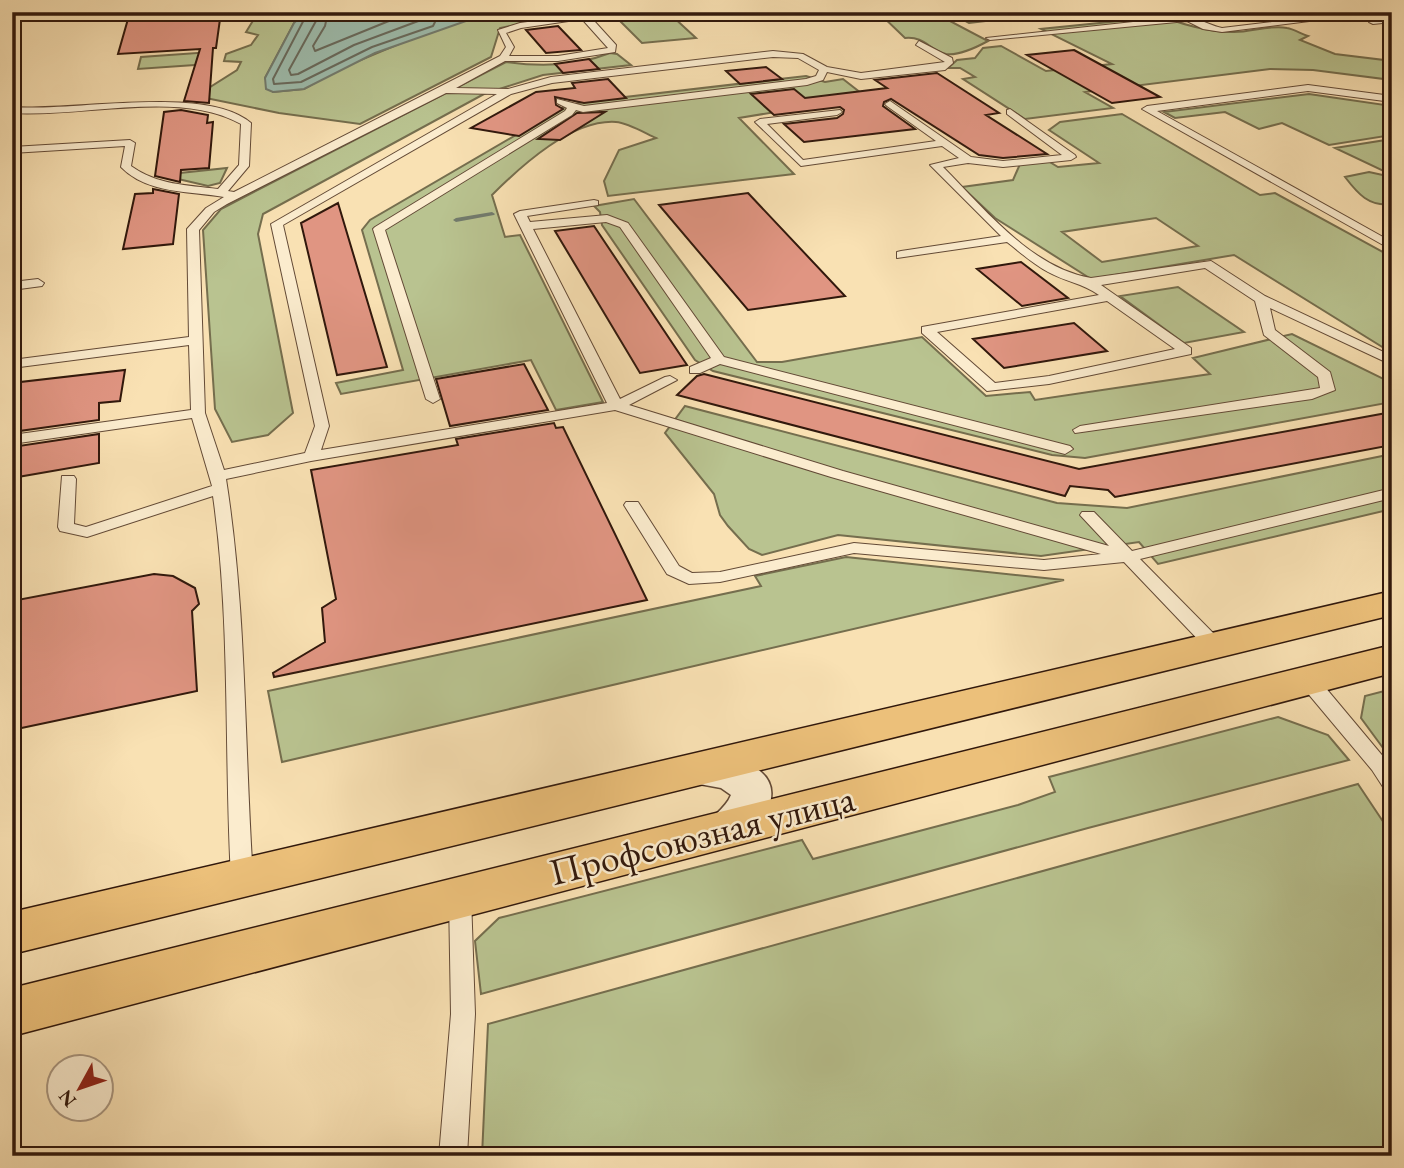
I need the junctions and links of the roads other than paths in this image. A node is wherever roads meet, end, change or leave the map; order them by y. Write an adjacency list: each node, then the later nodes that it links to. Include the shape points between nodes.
1 (1174, 12): 4 (lane)
2 (1368, 13): 4 (lane, via 1222,30)
3 (583, 14): 9 (lane, via 570,21 511,27 501,33 510,47); 9 (lane, via 612,50 558,59)
4 (1187, 19): 7 (lane)
5 (1392, 20): 6 (lane)
6 (1373, 22)
7 (990, 38)
8 (919, 43): 10 (lane, via 949,63 861,76)
9 (503, 58): 12 (lane)
10 (824, 69): 11 (lane, via 800,56 773,54 564,78); 40 (lane, via 820,78 807,82 583,109 564,103 572,108 569,113 379,229)
11 (521, 88): 13 (lane); 14 (lane)
12 (444, 90): 13 (lane); 23 (lane)
13 (508, 92): 46 (lane, via 277,224 322,426)
14 (545, 97)
15 (1392, 99): 27 (lane, via 1308,89 1147,110)
16 (890, 104): 20 (lane)
17 (12, 110): 23 (lane, via 167,105 239,117 246,123 244,166)
18 (837, 112): 20 (lane, via 760,122 801,163)
19 (1010, 113): 22 (lane, via 1071,157 1003,164)
20 (945, 143): 22 (lane)
21 (12, 150): 23 (lane, via 130,143 126,167 132,172 176,186)
22 (968, 160): 26 (lane, via 935,165)
23 (227, 194): 34 (lane, via 193,229)
24 (594, 202): 25 (lane, via 520,214)
25 (526, 226): 35 (lane, via 607,218 624,225); 41 (lane)
26 (1010, 238): 28 (lane); 29 (lane, via 1063,276)
27 (1392, 247)
28 (901, 255)
29 (1090, 282): 32 (lane); 33 (lane, via 1207,264)
30 (38, 283): 31 (lane)
31 (12, 286)
32 (1109, 296): 32 (lane, via 1186,351 992,388 927,330)
33 (1261, 299): 36 (lane); 43 (lane, via 1269,332 1325,375 1328,390)
34 (195, 340): 37 (lane); 42 (lane)
35 (719, 360): 38 (lane); 45 (lane)
36 (1392, 361)
37 (12, 364)
38 (695, 370)
39 (670, 380): 41 (lane)
40 (433, 399)
41 (616, 406): 46 (lane); 52 (lane)
42 (198, 413): 44 (lane); 48 (lane)
43 (1080, 430)
44 (12, 440)
45 (1065, 449)
46 (311, 456): 48 (lane)
47 (68, 479): 48 (lane, via 66,527 87,532)
48 (219, 482): 60 (lane, via 228,543)
49 (1392, 493): 52 (lane)
50 (632, 505): 52 (lane, via 673,570 689,579 720,577 854,548 1044,565)
51 (1088, 515): 52 (lane)
52 (1128, 557): 54 (lane)
53 (1392, 603): 54 (main road, Профсоюзная улица)
54 (1214, 645): 57 (main road, Профсоюзная улица)
55 (1392, 659): 56 (main road, Профсоюзная улица)
56 (1307, 679): 58 (lane); 59 (main road, Профсоюзная улица)
57 (698, 769): 59 (street, via 733,774 749,784 753,794 750,807); 60 (main road, Профсоюзная улица)
58 (1392, 785)
59 (724, 830): 61 (main road, Профсоюзная улица)
60 (242, 878): 62 (main road, Профсоюзная улица)
61 (460, 897): 63 (main road, Профсоюзная улица); 64 (lane, via 463,1014)
62 (12, 933)
63 (12, 1012)
64 (453, 1156)

